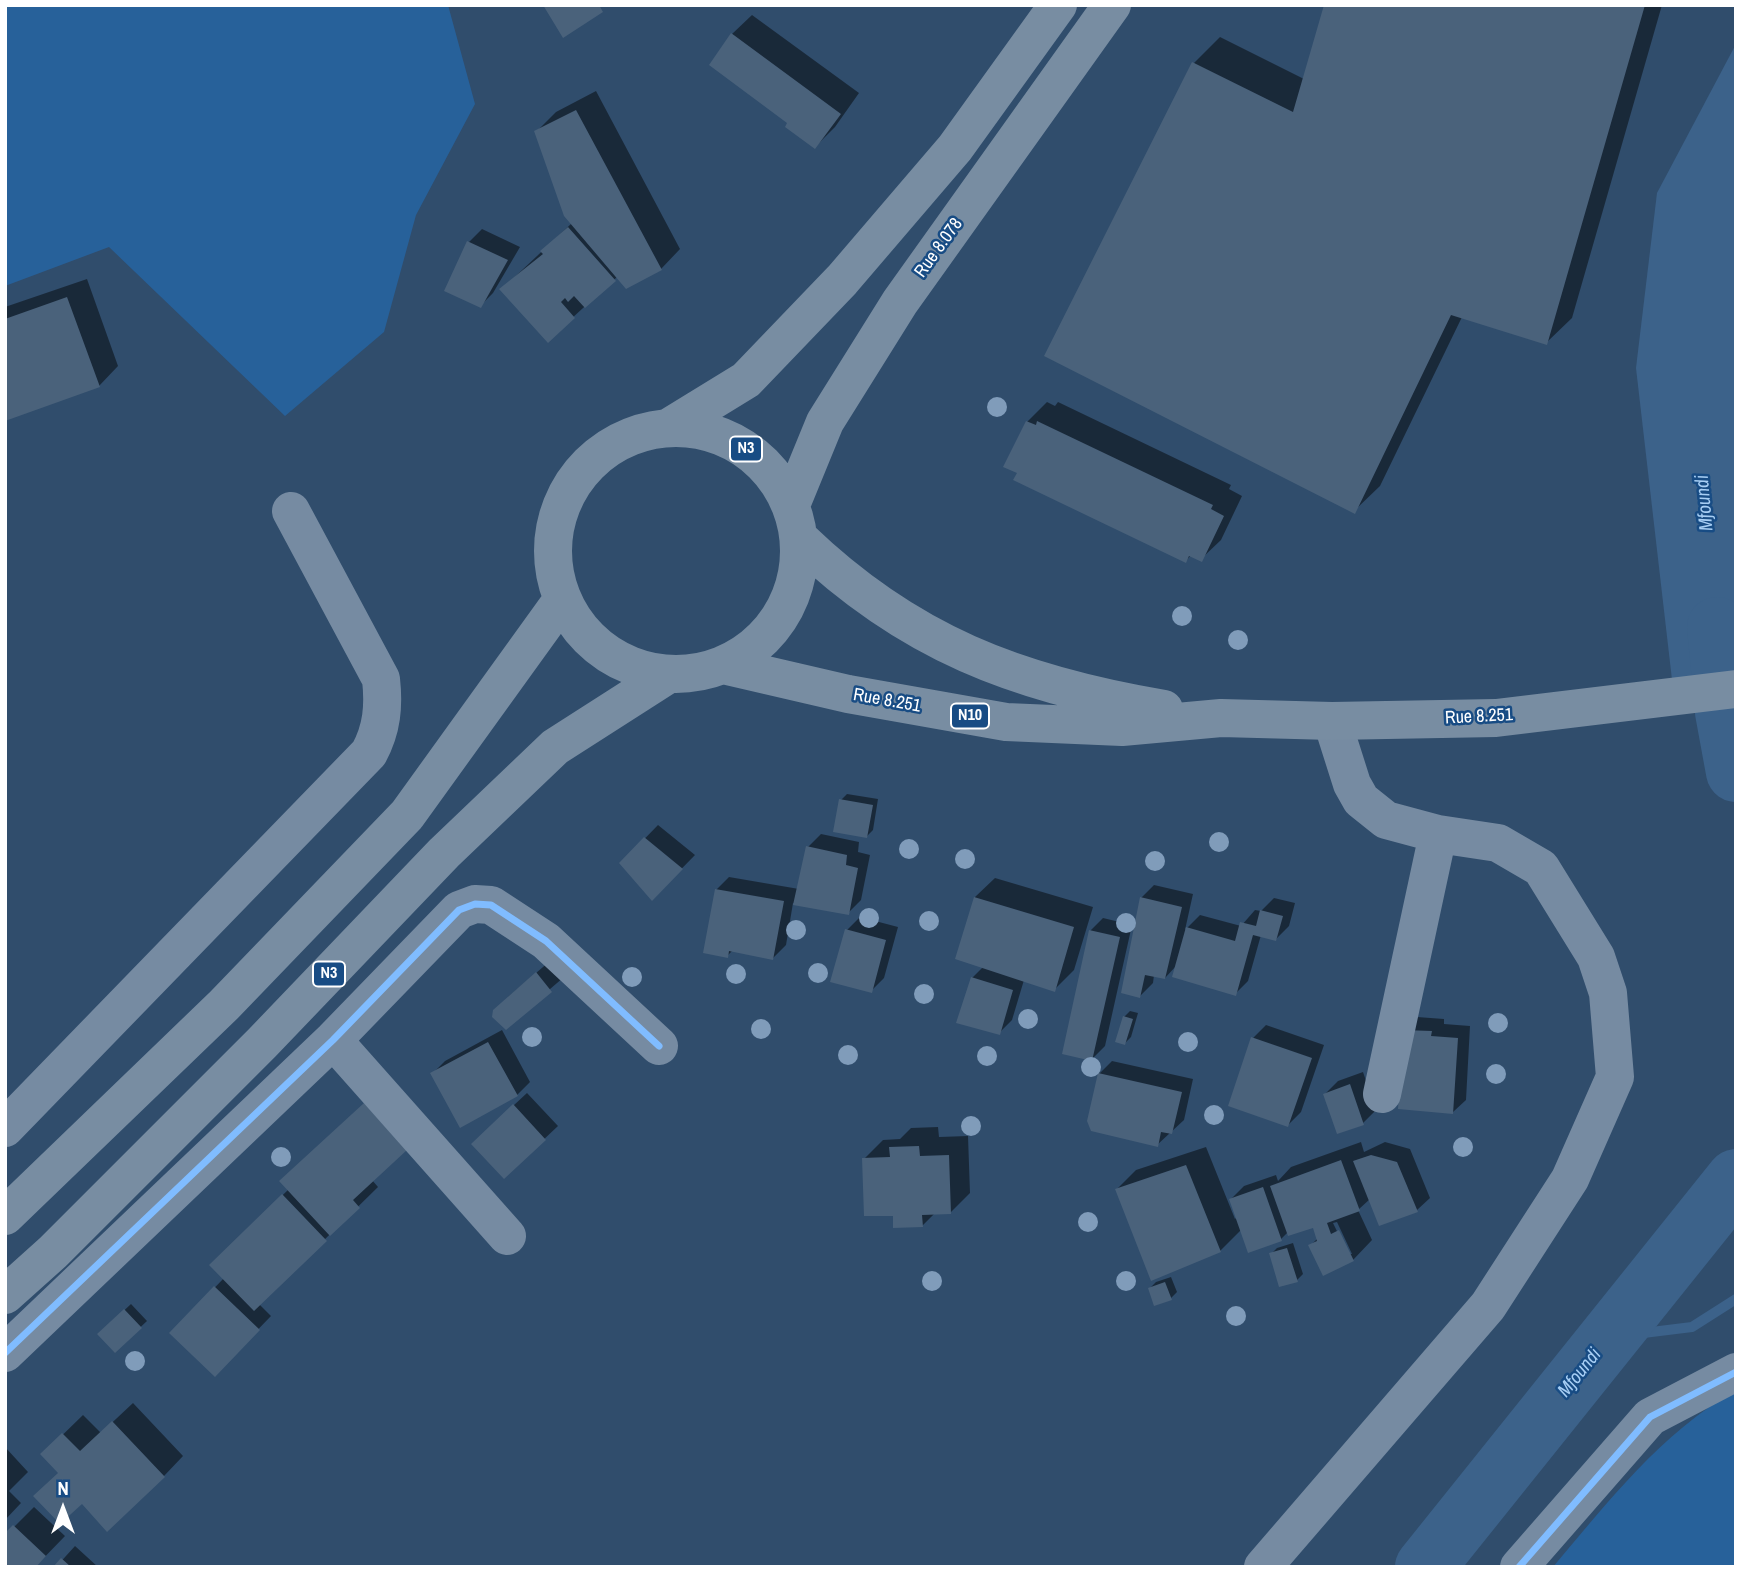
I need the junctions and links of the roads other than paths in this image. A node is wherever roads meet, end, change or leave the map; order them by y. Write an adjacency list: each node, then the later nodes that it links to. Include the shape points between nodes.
1 (1058, 5): 3 (highway, N3, via 955,148 842,280 746,380)
2 (1112, 5): 5 (highway, Rue 8.078 / N3, via 900,302 825,422)
3 (671, 426): 5 (highway, N3, via 714,433 744,447 768,468); 6 (highway, N3, via 640,432 602,451 573,481 556,519 552,560)
4 (291, 511): 18 (street, via 381,679 380,733 369,753)
5 (795, 522): 7 (highway, N3, via 797,578 783,615 757,645); 10 (highway, Rue 8.251 / N10, via 837,575 921,633 1012,673 1104,698)
6 (562, 600): 8 (highway, N3, via 580,629 605,653 636,668); 19 (highway, via 407,815 224,1005)
7 (723, 665): 8 (highway, N3); 10 (highway, Rue 8.251 / N10, via 848,694 1006,722 1122,727)
8 (669, 674): 14 (highway, N3, via 555,747 444,853)
9 (1736, 689): 11 (highway, Rue 8.251 / N10, via 1496,718)
10 (1221, 718): 11 (highway, Rue 8.251 / N10)
11 (1332, 721): 12 (street, via 1361,800 1386,820)
12 (1438, 834): 17 (street); 24 (street, via 1498,843 1541,868 1596,957 1608,993 1615,1077 1570,1179 1488,1306)
13 (332, 1040): 15 (street, via 459,910 474,904 491,905 546,941); 16 (street); 20 (street)
14 (262, 1043): 16 (street); 21 (highway, N3)
15 (659, 1046)
16 (291, 1079): 22 (street)
17 (1382, 1094)
18 (5, 1128)
19 (5, 1216)
20 (507, 1236)
21 (5, 1295)
22 (5, 1353)
23 (1736, 1372): 25 (street, via 1650,1417)
24 (1262, 1567)
25 (1519, 1567)

